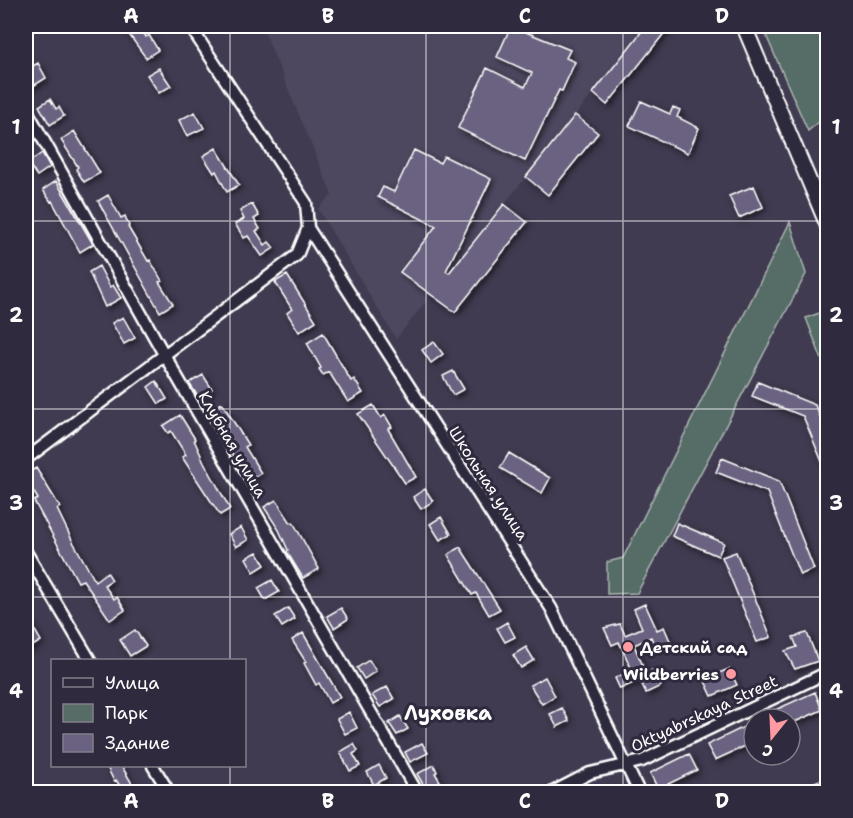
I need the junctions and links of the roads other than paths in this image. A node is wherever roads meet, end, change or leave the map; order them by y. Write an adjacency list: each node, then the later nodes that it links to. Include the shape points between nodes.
1 (190, 26): 5 (street, Школьная улица, via 306,203)
2 (744, 26): 4 (main road)
3 (26, 109): 6 (street, Клубная улица)
4 (828, 226)
5 (308, 228): 6 (street, via 297,255); 11 (street, Школьная улица, via 551,608)
6 (165, 356): 7 (street); 14 (street, Клубная улица)
7 (26, 459)
8 (26, 552): 9 (street)
9 (89, 659)
10 (828, 672): 11 (street, Oktyabrskaya Street, via 642,761)
11 (626, 765): 15 (street, Oktyabrskaya Street, via 590,773); 16 (street, Oktyabrskaya Street)
12 (154, 767): 13 (street)
13 (169, 792)
14 (417, 792)
15 (553, 792)
16 (639, 792)

